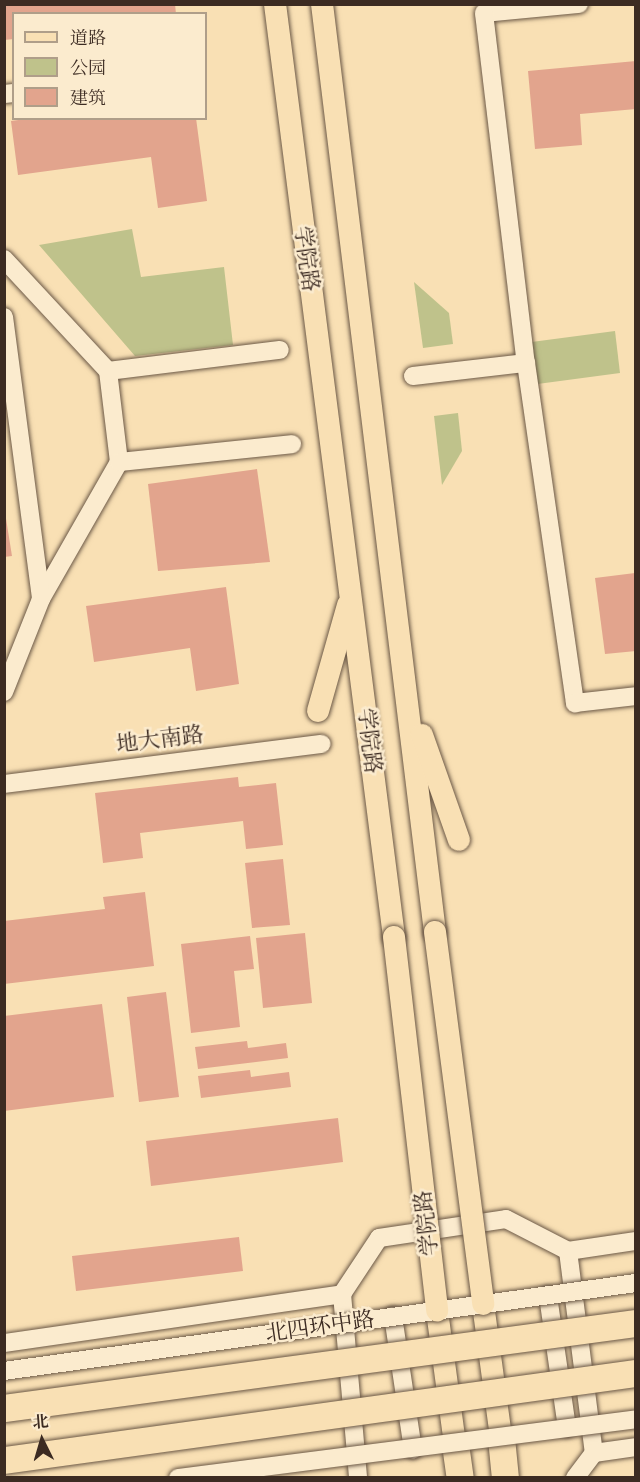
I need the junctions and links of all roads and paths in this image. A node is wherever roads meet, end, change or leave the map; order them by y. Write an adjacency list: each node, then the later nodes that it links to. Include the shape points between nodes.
1 (275, 4): 12 (main road, 学院路)
2 (322, 4): 16 (main road, 学院路)
3 (579, 4): 7 (street, via 484,13)
4 (4, 260): 8 (street)
5 (4, 317): 13 (street)
6 (280, 350): 8 (street)
7 (526, 363): 9 (street); 15 (street, via 575,702)
8 (108, 371): 11 (street)
9 (413, 376)
10 (292, 444): 11 (street)
11 (119, 462): 13 (street)
12 (351, 595): 17 (main road); 27 (main road, 学院路, bridge)
13 (41, 599): 14 (street)
14 (4, 692)
15 (636, 696)
16 (408, 697): 20 (main road); 26 (main road, 学院路, bridge)
17 (318, 711)
18 (321, 744): 19 (street, 地大南路)
19 (4, 784)
20 (459, 840)
21 (636, 1241): 22 (street)
22 (568, 1251): 24 (street, via 506,1219 380,1238); 40 (street)
23 (636, 1283): 25 (street, 北四环中路, bridge)
24 (342, 1294): 30 (street); 43 (street)
25 (548, 1296): 26 (street, 北四环中路, bridge); 35 (street, bridge)
26 (483, 1304): 27 (street, 北四环中路, bridge); 36 (main road, 学院路, bridge)
27 (437, 1311): 28 (street, 北四环中路, bridge); 37 (main road, 学院路, bridge)
28 (393, 1316): 31 (street, 北四环中路, bridge); 39 (street, bridge)
29 (636, 1323): 33 (highway, 北四环中路, bridge)
30 (4, 1343)
31 (4, 1371)
32 (636, 1373): 41 (highway, bridge)
33 (4, 1408)
34 (636, 1419): 35 (street, bridge)
35 (567, 1428): 36 (street, bridge)
36 (501, 1438): 37 (street, bridge); 45 (highway, 学院路)
37 (455, 1444): 39 (street, bridge); 44 (highway, 学院路)
38 (636, 1447): 40 (street)
39 (413, 1449): 42 (street, bridge)
40 (594, 1453): 46 (street)
41 (4, 1460)
42 (178, 1478)
43 (358, 1478)
44 (460, 1478)
45 (506, 1478)
46 (575, 1478)

